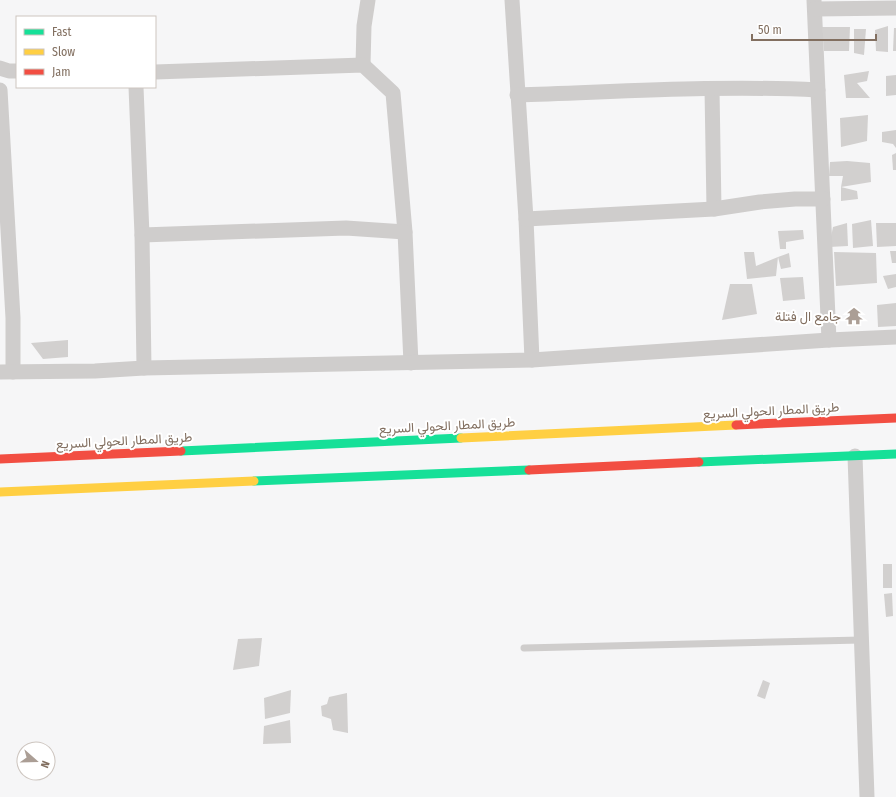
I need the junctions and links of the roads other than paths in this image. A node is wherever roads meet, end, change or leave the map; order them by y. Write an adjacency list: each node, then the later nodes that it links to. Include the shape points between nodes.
1 (368, 0): 5 (street)
2 (512, 0): 13 (street)
3 (814, 5): 4 (street); 12 (street)
4 (896, 8)
5 (363, 65): 8 (street); 17 (street, via 393,93)
6 (0, 68): 7 (street)
7 (16, 71)
8 (156, 72)
9 (136, 88): 19 (street)
10 (712, 89): 12 (street); 13 (street); 15 (street)
11 (0, 90): 18 (street)
12 (818, 90): 14 (street)
13 (518, 95): 16 (street)
14 (823, 199): 15 (street, via 760,202); 21 (street)
15 (714, 209): 16 (street)
16 (526, 219): 22 (street)
17 (405, 232): 19 (street, via 346,228); 23 (street)
18 (4, 234): 25 (street, via 13,318)
19 (142, 235): 24 (street)
20 (896, 337): 21 (street)
21 (829, 340): 22 (street)
22 (532, 360): 23 (street)
23 (411, 363): 24 (street)
24 (144, 368): 25 (street, via 95,372)
25 (7, 372)
26 (896, 418): 29 (highway, طريق المطار الحولي السريع)
27 (896, 454): 28 (highway)
28 (855, 456): 30 (highway); 31 (street)
29 (0, 459)
30 (0, 492)
31 (861, 640): 32 (lane); 33 (street)
32 (524, 648)
33 (867, 797)

